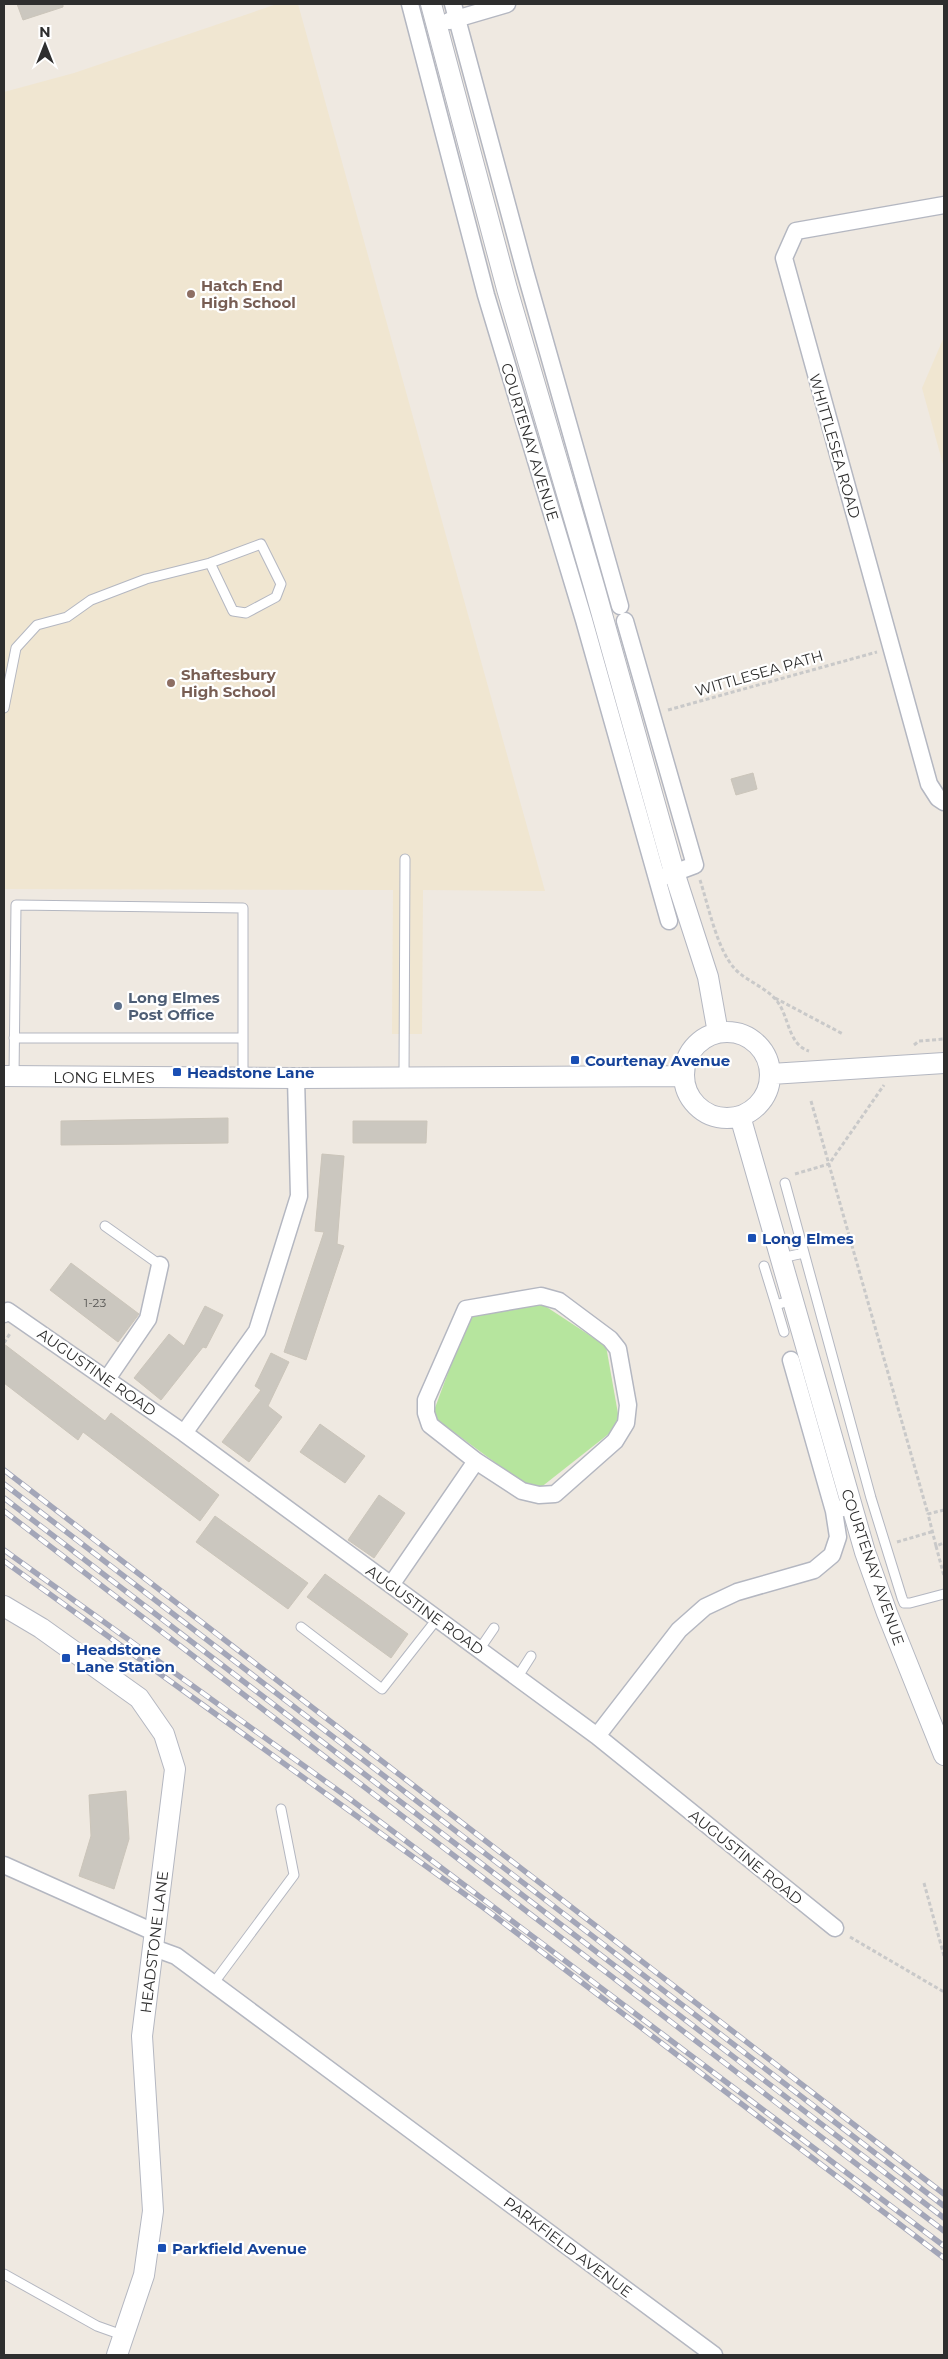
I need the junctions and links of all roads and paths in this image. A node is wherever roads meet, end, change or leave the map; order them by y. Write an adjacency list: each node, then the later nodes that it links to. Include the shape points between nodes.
1 (410, 4): 8 (street, COURTENAY AVENUE)
2 (431, 4): 5 (street, COURTENAY AVENUE)
3 (507, 4): 4 (street)
4 (455, 11): 5 (street); 10 (street, COURTENAY AVENUE, via 525,271)
5 (437, 26): 7 (street, COURTENAY AVENUE)
6 (944, 205): 12 (street, WHITTLESEA ROAD, via 796,231 784,258)
7 (507, 289): 8 (street); 10 (street, COURTENAY AVENUE)
8 (486, 295): 11 (street, COURTENAY AVENUE)
9 (210, 563): 9 (lane, via 234,611 246,613 276,597 281,584 261,544); 15 (lane, via 146,578 91,600 67,617 37,624 16,648)
10 (603, 582): 11 (street, COURTENAY AVENUE); 13 (street, COURTENAY AVENUE, via 623,614)
11 (592, 617): 14 (street, COURTENAY AVENUE); 20 (street, COURTENAY AVENUE)
12 (892, 647): 16 (path, WITTLESEA PATH); 17 (street, WHITTLESEA ROAD, via 929,784)
13 (634, 650): 14 (street); 16 (street, COURTENAY AVENUE)
14 (614, 657): 20 (street, COURTENAY AVENUE)
15 (4, 708)
16 (652, 714): 19 (street, COURTENAY AVENUE)
17 (944, 802)
18 (405, 859): 35 (lane)
19 (695, 865): 20 (street); 22 (path, via 731,964)
20 (666, 876): 21 (street, COURTENAY AVENUE); 23 (street, COURTENAY AVENUE, via 708,977)
21 (669, 920)
22 (774, 998): 24 (path); 27 (path, via 802,1049)
23 (718, 1033): 30 (street, via 732,1032 756,1044 765,1054); 32 (street, via 704,1038 693,1048)
24 (843, 1034)
25 (14, 1038): 26 (lane); 26 (lane, via 16,905 243,908); 31 (lane)
26 (243, 1038): 33 (lane)
27 (815, 1053)
28 (944, 1063): 29 (street)
29 (885, 1066): 30 (street); 38 (path, via 885,1084)
30 (771, 1074): 37 (street, via 762,1100 750,1112)
31 (9, 1076): 33 (street, LONG ELMES)
32 (684, 1076): 35 (street, LONG ELMES); 37 (street, via 687,1091 705,1113 719,1118)
33 (243, 1078): 34 (street, LONG ELMES)
34 (296, 1078): 35 (street, LONG ELMES); 51 (street, via 299,1196 260,1322 257,1331)
35 (404, 1078)
36 (811, 1100): 38 (path)
37 (740, 1116): 43 (street, COURTENAY AVENUE)
38 (829, 1164): 39 (path); 55 (path)
39 (793, 1174)
40 (785, 1183): 42 (lane)
41 (105, 1226): 44 (lane)
42 (804, 1253): 43 (lane); 53 (lane)
43 (772, 1262): 45 (street, COURTENAY AVENUE)
44 (160, 1265): 50 (street, via 148,1319)
45 (784, 1303): 47 (lane); 49 (street, COURTENAY AVENUE)
46 (4, 1314): 50 (street, AUGUSTINE ROAD, via 8,1311)
47 (784, 1332)
48 (791, 1360): 49 (street, COURTENAY AVENUE)
49 (805, 1377): 53 (street, COURTENAY AVENUE)
50 (107, 1379): 51 (street, AUGUSTINE ROAD)
51 (184, 1433): 59 (street, AUGUSTINE ROAD)
52 (476, 1461): 52 (street, via 430,1425 426,1413 426,1400 466,1309 541,1296 559,1302 610,1339 618,1349 628,1405 626,1424 615,1441 555,1494 522,1491); 59 (street)
53 (856, 1504): 60 (lane, via 904,1602); 68 (street, via 832,1555 814,1570 737,1592 705,1607 678,1630); 69 (street, COURTENAY AVENUE, via 887,1613)
54 (944, 1510): 55 (path)
55 (928, 1514): 57 (path)
56 (944, 1543): 57 (path)
57 (936, 1546): 58 (path)
58 (944, 1576)
59 (391, 1586): 62 (street, AUGUSTINE ROAD)
60 (944, 1594)
61 (4, 1606): 74 (street, HEADSTONE LANE, via 41,1628 139,1698 164,1734 175,1769)
62 (437, 1619): 63 (lane, via 382,1689); 65 (street, AUGUSTINE ROAD)
63 (301, 1627)
64 (494, 1628): 65 (lane)
65 (479, 1650): 67 (street, AUGUSTINE ROAD)
66 (531, 1656): 67 (lane)
67 (517, 1678): 68 (street, AUGUSTINE ROAD)
68 (597, 1736): 73 (street, AUGUSTINE ROAD)
69 (944, 1755)
70 (281, 1808): 76 (lane, via 294,1875)
71 (4, 1865): 74 (street, PARKFIELD AVENUE)
72 (924, 1883): 75 (path)
73 (835, 1928): 77 (path)
74 (154, 1941): 76 (street, PARKFIELD AVENUE); 79 (street, HEADSTONE LANE, via 142,2036 153,2211 144,2275)
75 (944, 1956)
76 (213, 1984): 81 (street, PARKFIELD AVENUE)
77 (944, 1992)
78 (4, 2274): 79 (lane, via 97,2326)
79 (125, 2336): 80 (street, HEADSTONE LANE)
80 (117, 2355)
81 (714, 2355)

